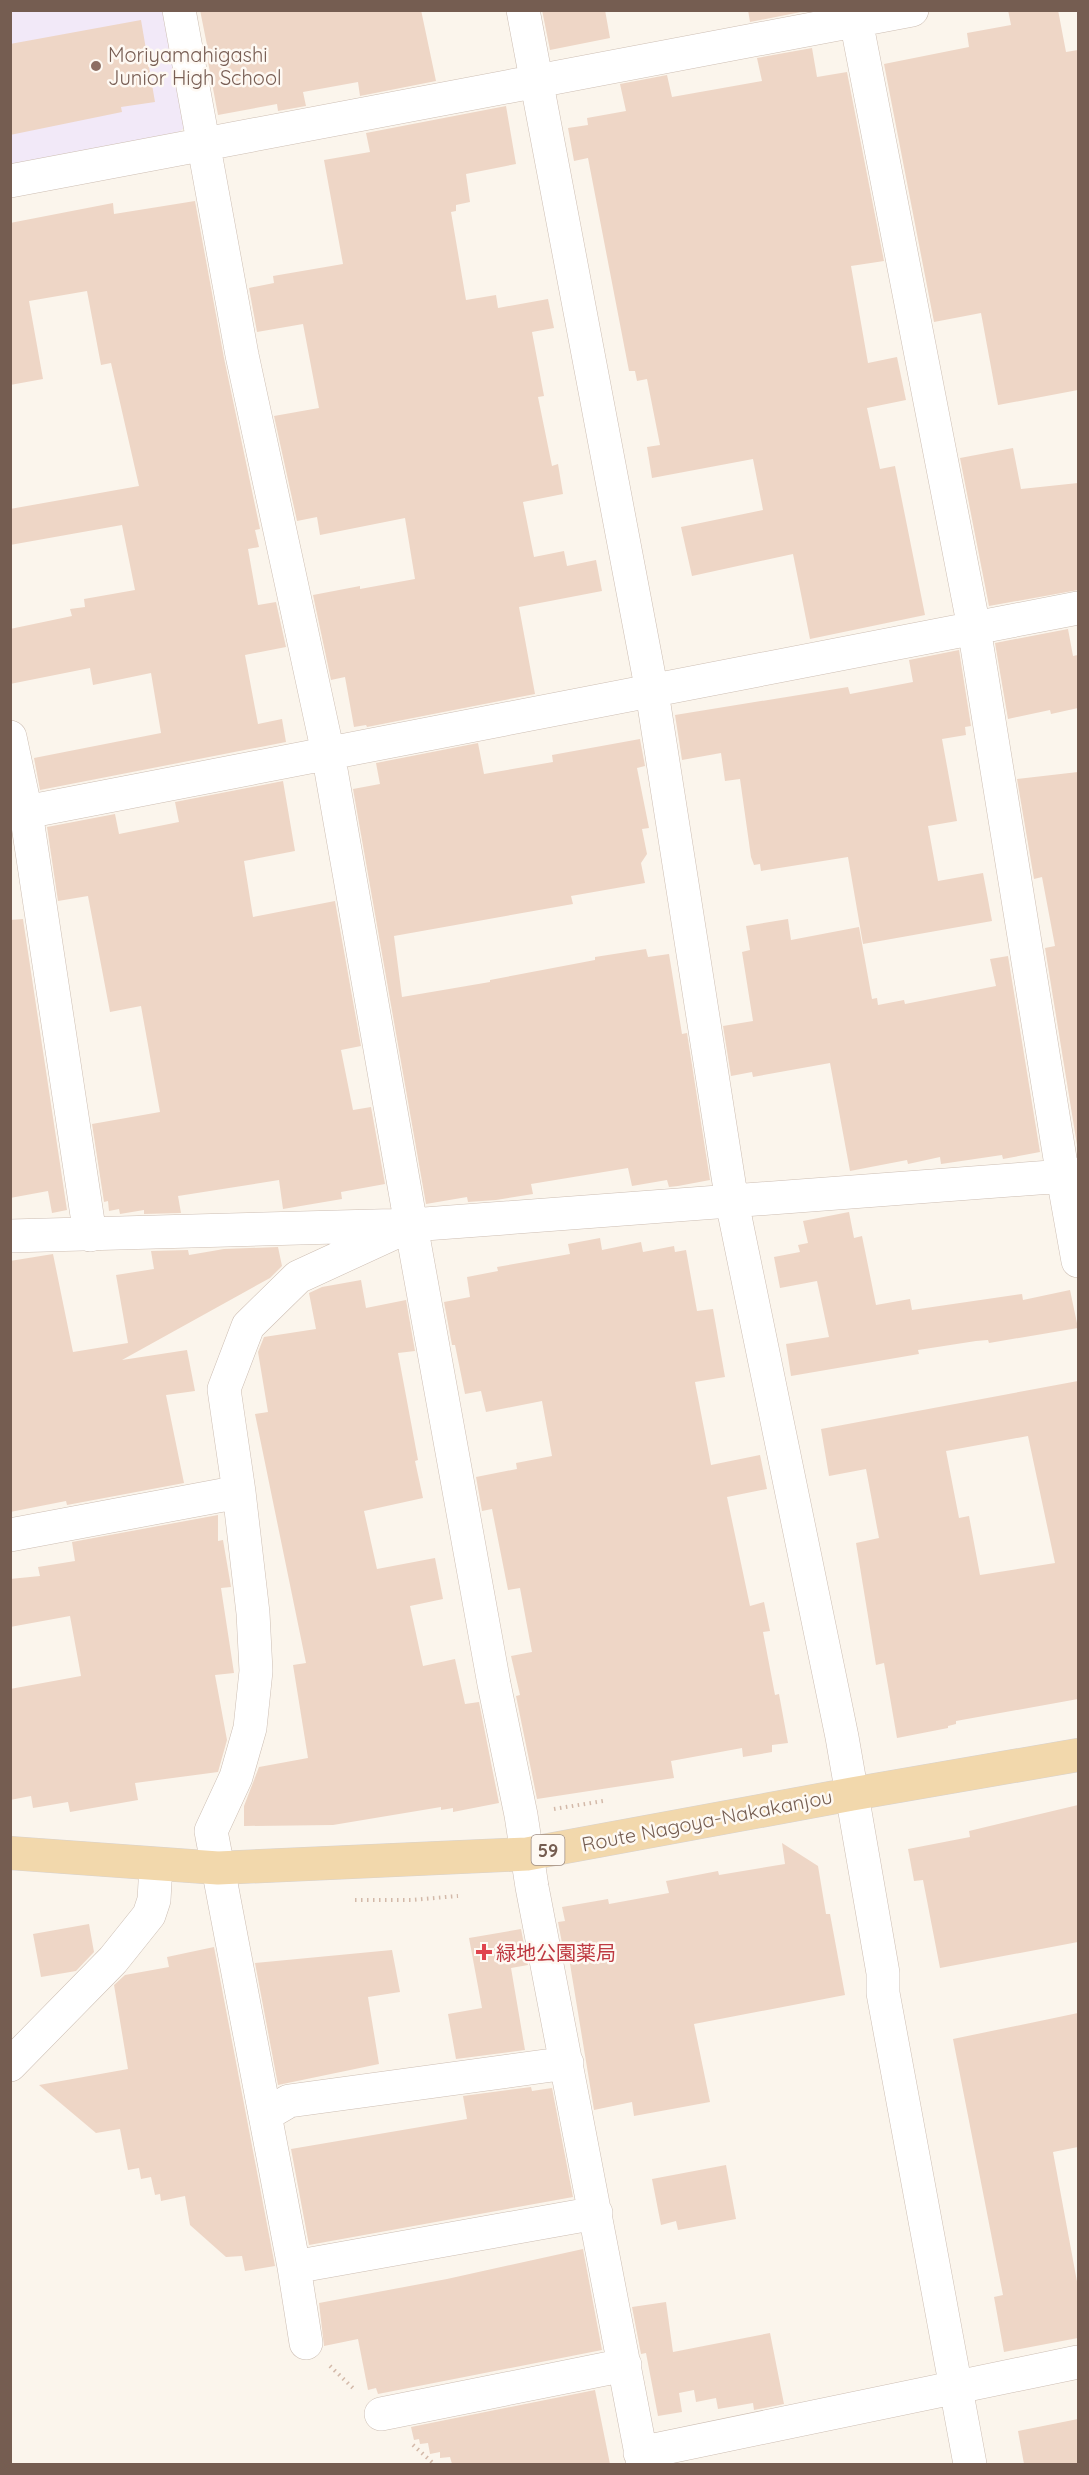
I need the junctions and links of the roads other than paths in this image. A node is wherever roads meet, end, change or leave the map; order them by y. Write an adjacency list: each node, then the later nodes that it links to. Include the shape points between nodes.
1 (179, 10): 6 (street)
2 (523, 10): 5 (street)
3 (912, 10): 4 (street)
4 (854, 16): 5 (street); 9 (street)
5 (537, 81): 6 (street); 10 (street)
6 (204, 145): 7 (street); 12 (street, via 242,355)
7 (10, 181)
8 (1078, 608): 9 (street)
9 (974, 628): 10 (street); 14 (street)
10 (652, 692): 12 (street); 15 (street)
11 (10, 737): 13 (street)
12 (328, 753): 13 (street); 16 (street)
13 (26, 812): 17 (street)
14 (1071, 1176): 15 (street); 19 (street)
15 (732, 1202): 16 (street); 23 (street)
16 (411, 1226): 17 (street); 20 (street, via 298,1277 248,1326 224,1389); 25 (street)
17 (90, 1235): 18 (street)
18 (10, 1236)
19 (1078, 1261)
20 (239, 1492): 21 (street); 27 (street, via 256,1671 250,1728 236,1777 211,1831)
21 (10, 1535)
22 (1078, 1755): 23 (main road, Route Nagoya-Nakakanjou / 59)
23 (852, 1794): 25 (main road, Route Nagoya-Nakakanjou / 59); 36 (street, via 883,1973 883,1993)
24 (10, 1853): 26 (main road, Route Nagoya-Nakakanjou / 59)
25 (526, 1854): 27 (main road, Route Nagoya-Nakakanjou / 59); 28 (street)
26 (156, 1865): 27 (main road, Route Nagoya-Nakakanjou / 59); 29 (street, via 150,1915 113,1960)
27 (218, 1869): 30 (street)
28 (567, 2063): 30 (street, via 289,2102); 31 (street)
29 (10, 2066)
30 (265, 2115): 32 (street)
31 (596, 2213): 32 (street); 35 (street)
32 (294, 2267): 33 (street)
33 (306, 2343)
34 (1078, 2362): 36 (street)
35 (625, 2365): 37 (street); 38 (street)
36 (956, 2387): 38 (street); 39 (street)
37 (381, 2414)
38 (641, 2459)
39 (970, 2464)

